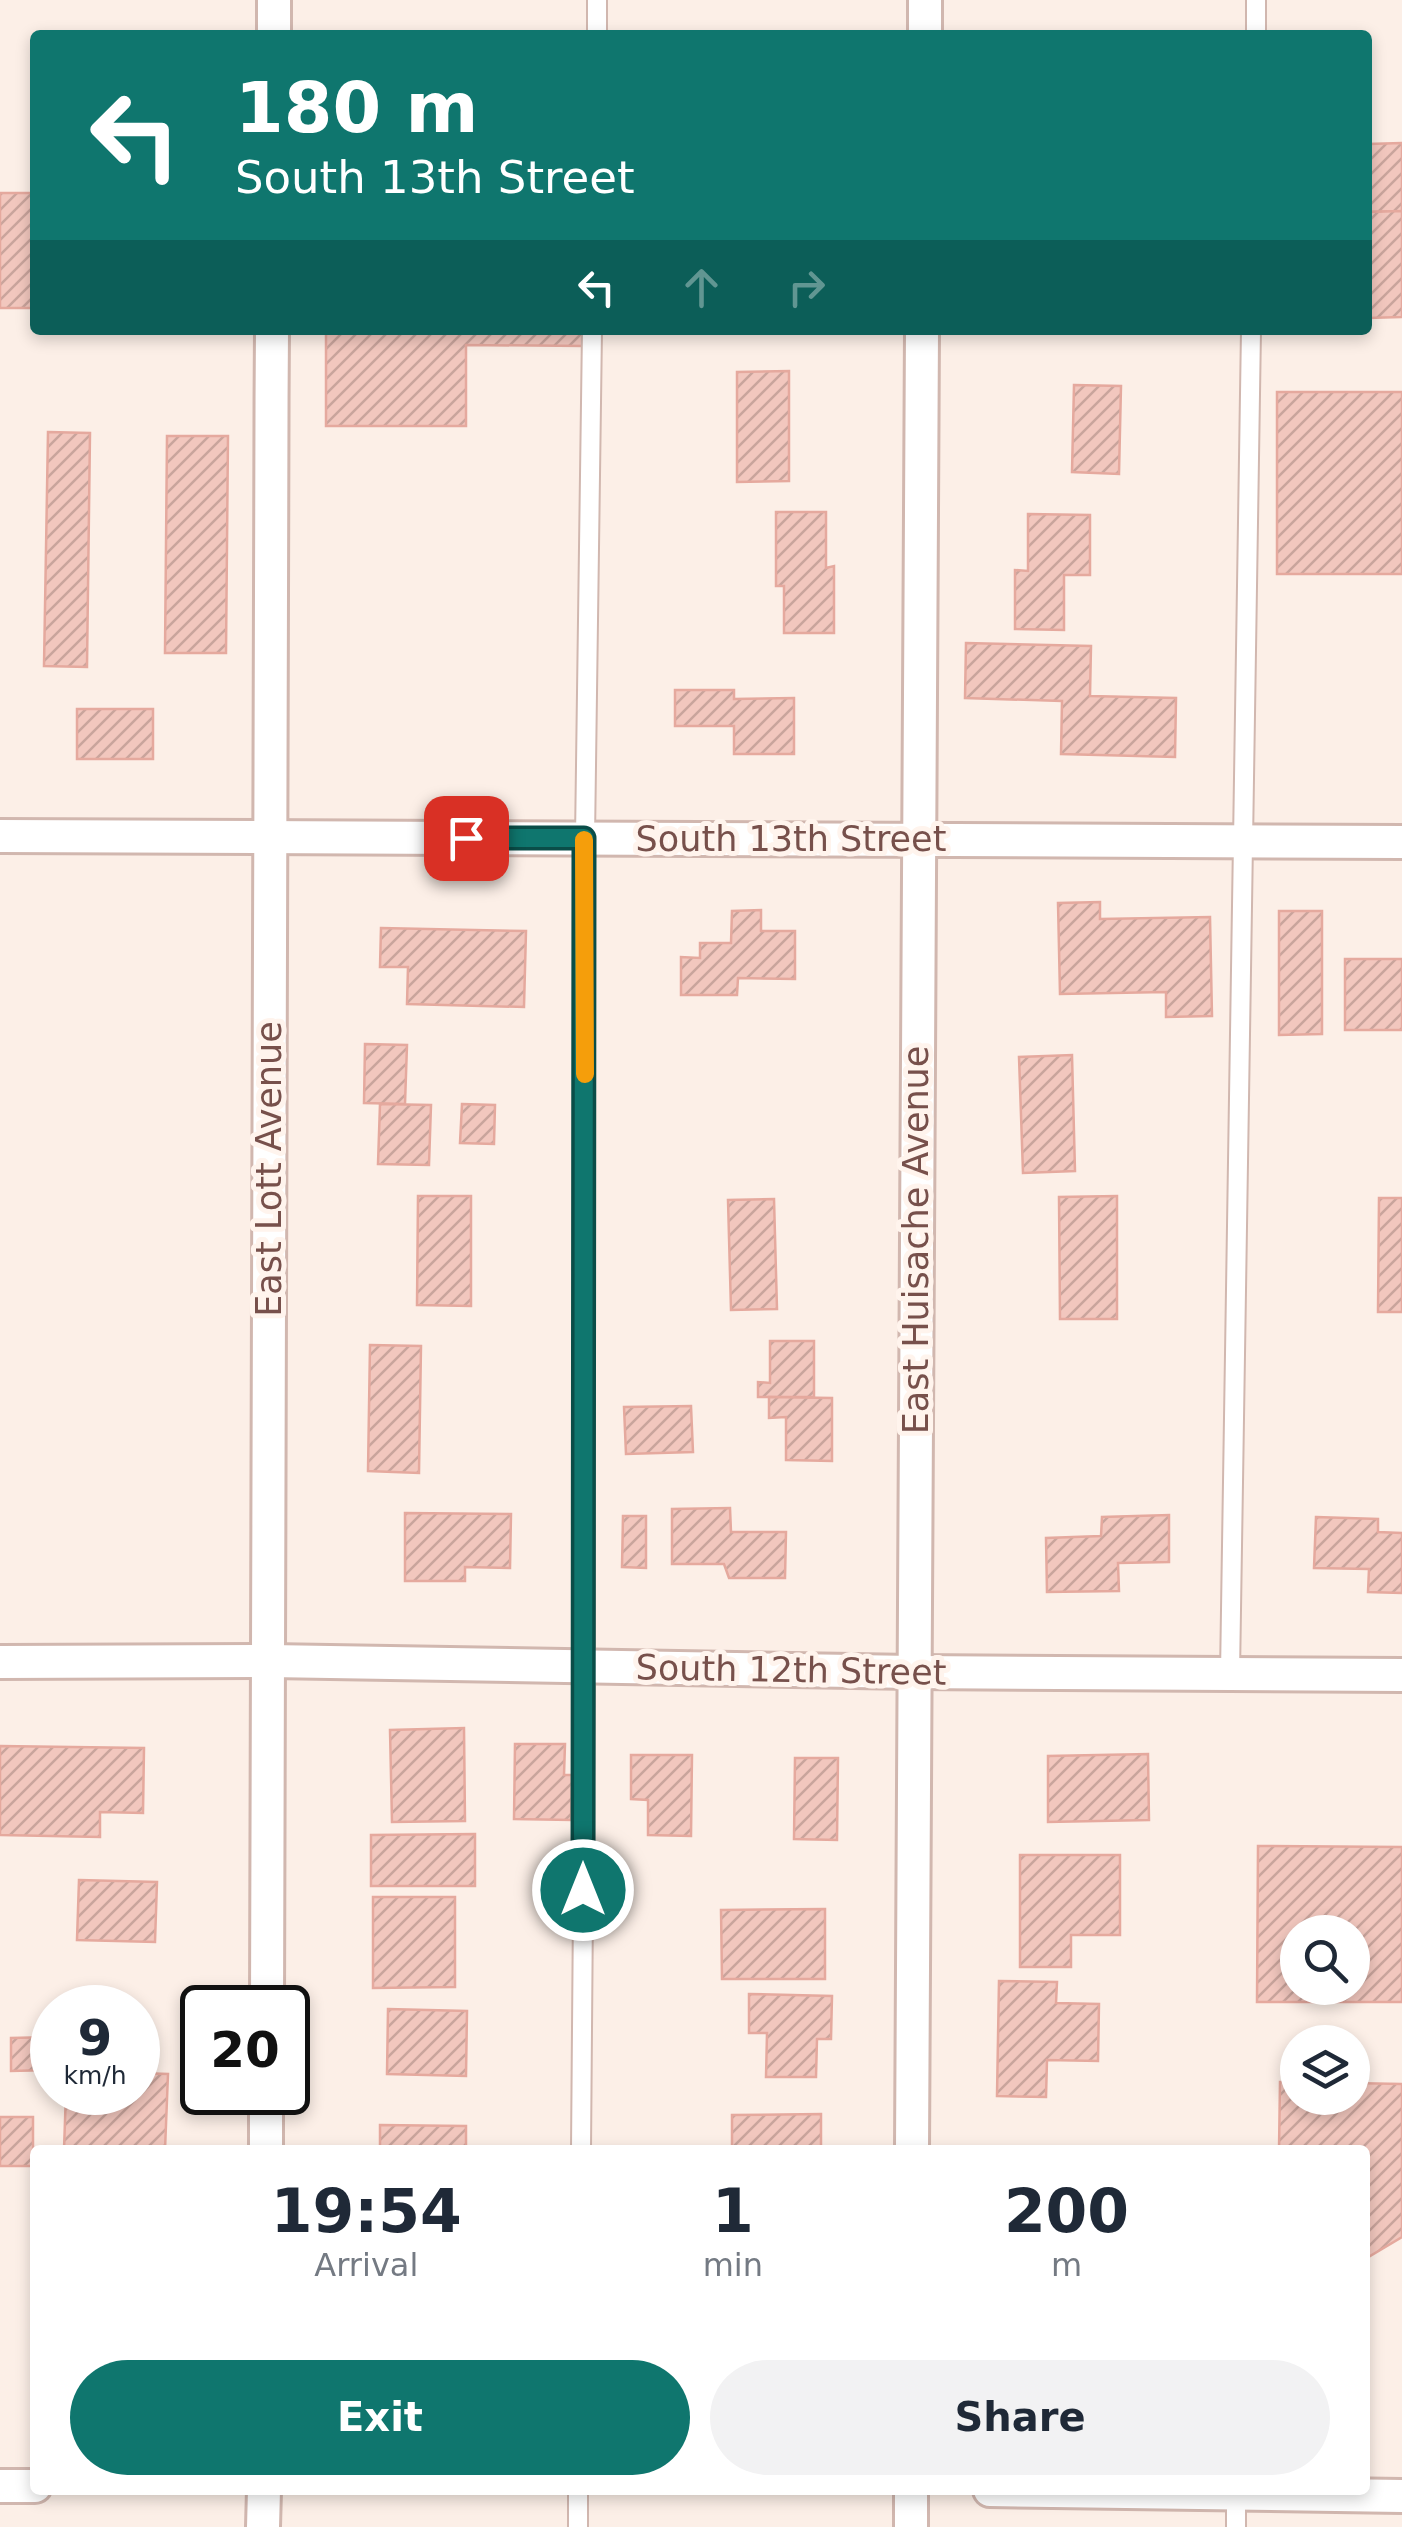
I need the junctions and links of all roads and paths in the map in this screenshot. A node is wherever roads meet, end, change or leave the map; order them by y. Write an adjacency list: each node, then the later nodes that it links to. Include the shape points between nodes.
1 (274, 0): 5 (street)
2 (597, 0): 6 (lane)
3 (926, 0): 7 (street)
4 (1256, 0): 8 (lane)
5 (274, 30)
6 (597, 30)
7 (925, 30)
8 (1256, 30)
9 (272, 335): 14 (street, East Lott Avenue)
10 (592, 335): 15 (lane)
11 (922, 335): 16 (street, East Huisache Avenue)
12 (1251, 335): 17 (lane)
13 (0, 836): 14 (street, South 13th Street)
14 (268, 837): 15 (street, South 13th Street); 19 (street, East Lott Avenue)
15 (584, 838): 16 (street, South 13th Street); 21 (lane)
16 (918, 839): 17 (street, South 13th Street); 22 (street, East Huisache Avenue)
17 (1243, 841): 18 (street, South 13th Street); 23 (lane)
18 (1402, 842)
19 (270, 1661): 20 (street, South 12th Street); 21 (street, South 12th Street); 25 (street, East Lott Avenue)
20 (0, 1662)
21 (585, 1667): 22 (street, South 12th Street); 28 (lane)
22 (913, 1672): 23 (street, South 12th Street); 29 (street, East Huisache Avenue)
23 (1230, 1674): 24 (street, South 12th Street)
24 (1402, 1675)
25 (267, 1985)
26 (266, 2115): 27 (street)
27 (266, 2145)
28 (581, 2145)
29 (912, 2145)
30 (0, 2486): 31 (street)
31 (30, 2486)
32 (264, 2495): 38 (street)
33 (578, 2495): 39 (lane)
34 (911, 2495): 40 (street)
35 (1236, 2495): 41 (lane)
36 (1319, 2495): 37 (street)
37 (1402, 2496)
38 (263, 2527)
39 (578, 2527)
40 (911, 2527)
41 (1236, 2527)

